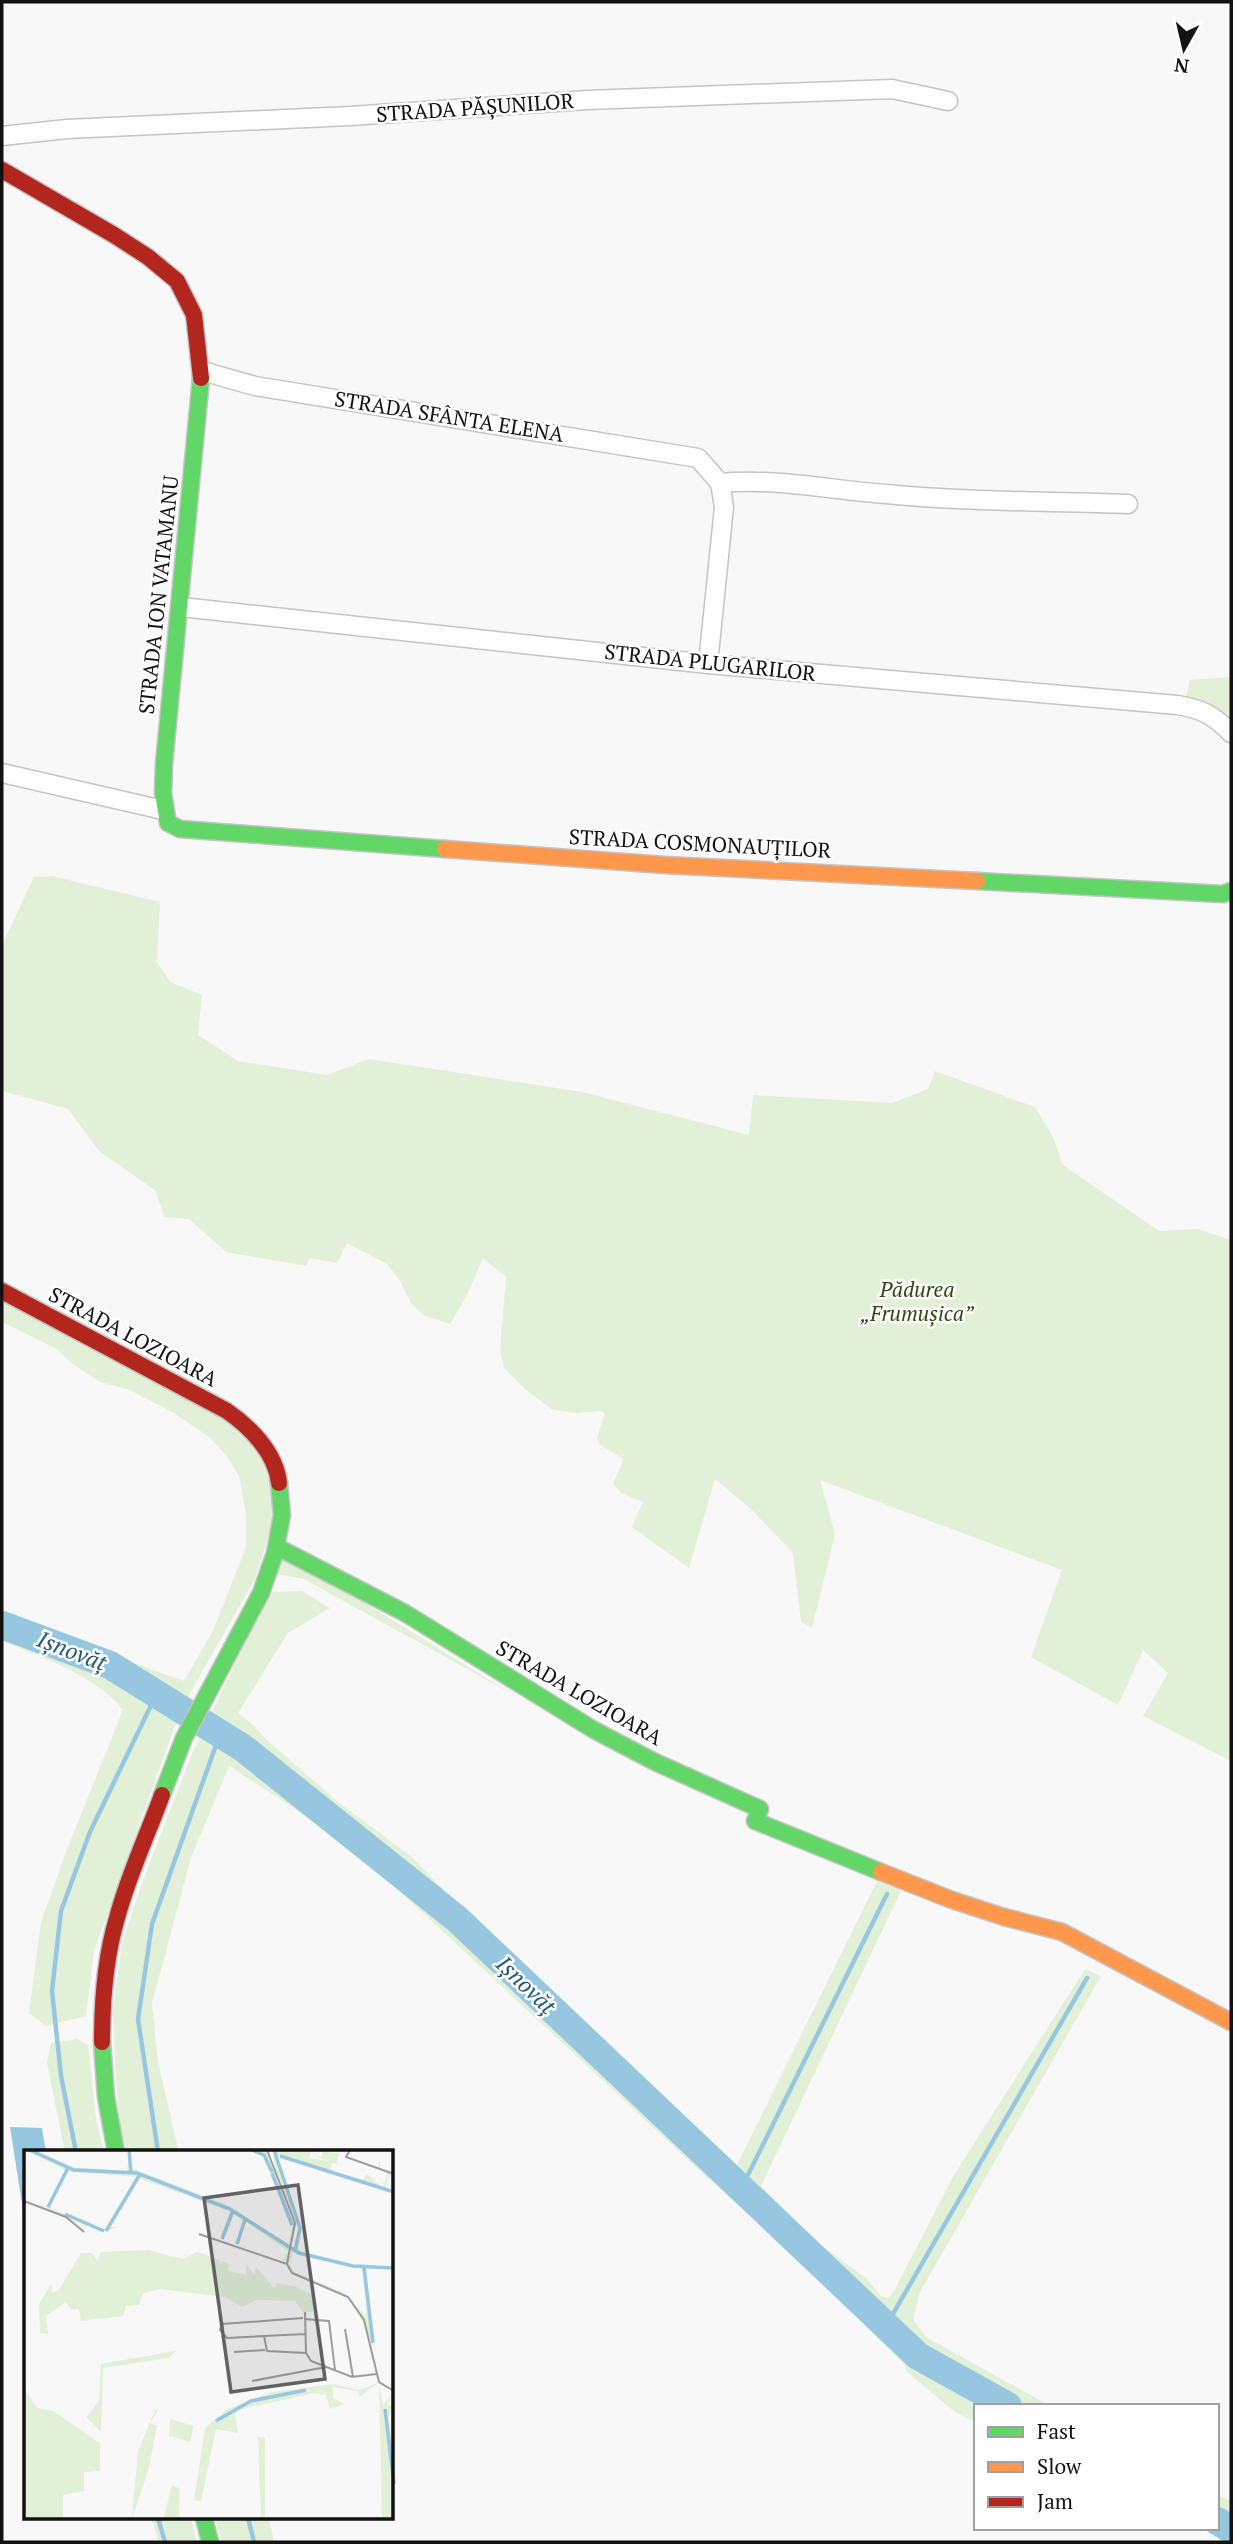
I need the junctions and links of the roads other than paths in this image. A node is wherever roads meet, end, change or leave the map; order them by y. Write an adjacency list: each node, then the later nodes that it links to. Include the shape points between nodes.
1 (948, 101): 2 (street, STRADA PĂȘUNILOR, via 892,89 587,100)
2 (2, 136)
3 (2, 170): 4 (street, via 114,235 177,281 194,315)
4 (202, 371): 5 (street, STRADA SFÂNTA ELENA, via 255,386 698,458); 7 (street, STRADA ION VATAMANU)
5 (720, 483): 6 (street); 8 (street, via 724,507)
6 (1128, 504)
7 (181, 607): 8 (street, STRADA PLUGARILOR); 11 (street, STRADA ION VATAMANU, via 166,744)
8 (708, 664): 9 (street, STRADA PLUGARILOR, via 1177,705 1216,717)
9 (1231, 733)
10 (2, 773): 11 (street)
11 (165, 816): 12 (street, STRADA COSMONAUȚILOR, via 180,829 665,865)
12 (1231, 891)
13 (2, 1291): 14 (street, STRADA LOZIOARA, via 204,1398 261,1440 276,1464 282,1493)
14 (277, 1547): 15 (street, STRADA LOZIOARA, via 405,1613 594,1730 760,1809 755,1821 952,1900 1062,1932); 16 (street, via 268,1577 185,1736 113,1931 105,1980 102,2067)
15 (1231, 2022)
16 (116, 2150)
17 (204, 2520): 18 (street)
18 (210, 2542)

